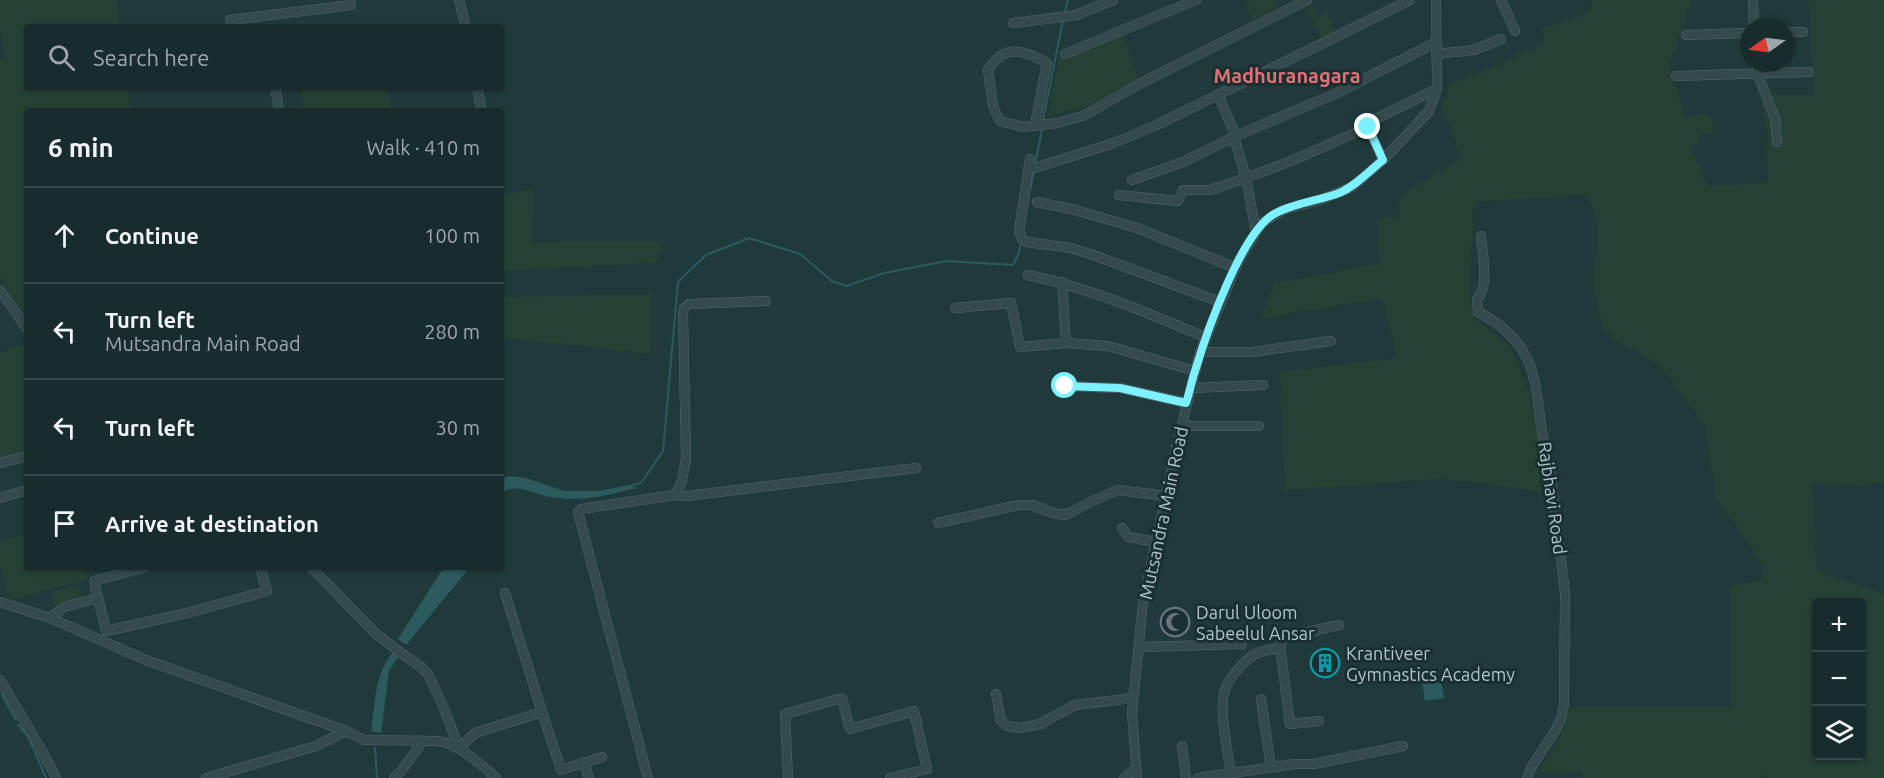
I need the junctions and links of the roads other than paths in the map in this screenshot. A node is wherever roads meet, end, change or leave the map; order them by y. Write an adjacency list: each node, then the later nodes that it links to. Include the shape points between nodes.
1 (350, 0): 10 (street, via 351,5)
2 (459, 0): 15 (street)
3 (1113, 0): 13 (street, via 1076,15)
4 (1195, 0): 23 (street)
5 (1307, 0): 36 (street, via 1083,116)
6 (1410, 0): 33 (street)
7 (1436, 0): 22 (street, Mutsandra Main Road)
8 (1501, 0): 16 (street)
9 (1753, 0): 11 (street)
10 (264, 16): 12 (street); 14 (street)
11 (1754, 18)
12 (230, 20)
13 (1013, 23)
14 (265, 24)
15 (465, 24)
16 (1515, 31)
17 (1794, 32): 18 (street)
18 (1803, 32)
19 (1740, 33): 20 (street)
20 (1686, 35)
21 (1501, 39): 24 (street, via 1474,50)
22 (1436, 42): 24 (street, Mutsandra Main Road); 38 (street, via 1337,93)
23 (1065, 54)
24 (1436, 54): 30 (street, Mutsandra Main Road)
25 (1740, 70): 29 (street)
26 (1794, 71): 28 (street)
27 (1758, 72): 39 (street, via 1775,117)
28 (1809, 72)
29 (1676, 76)
30 (1437, 89): 37 (street, via 1369,122); 41 (street, Mutsandra Main Road, via 1429,111)
31 (276, 90): 34 (street)
32 (478, 90): 35 (street)
33 (1218, 95): 38 (street); 42 (street, via 1157,126)
34 (279, 108)
35 (481, 108)
36 (1035, 125): 36 (street, via 1023,127 1000,121 993,106 988,70 994,60 1009,51 1027,52 1047,63)
37 (1368, 127): 41 (street); 43 (street)
38 (1234, 137): 43 (street); 44 (street, via 1183,162)
39 (1777, 142)
40 (1030, 159): 42 (street)
41 (1383, 160): 47 (street, Mutsandra Main Road, via 1352,187 1283,210)
42 (1028, 170): 54 (street, via 1019,231 1022,239 1071,248)
43 (1246, 178): 45 (street, via 1210,190 1183,190 1174,202); 47 (street)
44 (1132, 180)
45 (1119, 195)
46 (1037, 202): 49 (street, via 1137,228)
47 (1256, 231): 49 (street, Mutsandra Main Road)
48 (1481, 236): 116 (street, Rajbhavi Road, via 1484,278 1482,294 1477,299 1478,312 1519,344 1535,378 1565,593 1564,705 1561,719)
49 (1236, 268): 54 (street, Mutsandra Main Road)
50 (1028, 275): 51 (street)
51 (1062, 282): 57 (street); 59 (street)
52 (0, 290): 56 (street)
53 (766, 302): 72 (street, via 688,304 684,308 686,459)
54 (1220, 302): 57 (street, Mutsandra Main Road)
55 (955, 308): 59 (street, via 1011,303 1020,347)
56 (24, 325)
57 (1207, 338): 60 (street, Mutsandra Main Road)
58 (1331, 341): 60 (street, via 1252,352)
59 (1066, 343): 61 (street, via 1108,346)
60 (1200, 352): 61 (street, Mutsandra Main Road)
61 (1195, 370): 64 (street, Mutsandra Main Road)
62 (1263, 385): 64 (street)
63 (1065, 386): 65 (street, via 1120,388)
64 (1191, 388): 65 (street, Mutsandra Main Road)
65 (1186, 403): 66 (street, Mutsandra Main Road)
66 (1181, 426): 67 (street); 73 (street, Mutsandra Main Road)
67 (1259, 426)
68 (24, 457): 69 (street)
69 (0, 463)
70 (916, 468): 72 (street)
71 (24, 491): 74 (street)
72 (675, 495): 110 (street, via 578,512)
73 (1167, 496): 75 (street, via 1118,490 1064,515 1018,505); 77 (street, Mutsandra Main Road)
74 (0, 498)
75 (938, 522)
76 (1122, 528): 77 (street, via 1128,537)
77 (1157, 542): 87 (street, Mutsandra Main Road, via 1143,602)
78 (135, 570): 82 (street, via 94,581)
79 (261, 570): 82 (street, via 267,591 106,631)
80 (314, 570): 99 (street, via 375,633 428,674)
81 (505, 593): 93 (street)
82 (98, 598): 84 (street, via 64,607)
83 (0, 602): 84 (street)
84 (50, 618): 95 (street, via 146,660)
85 (1339, 625): 88 (street, via 1285,637)
86 (1242, 644): 87 (street)
87 (1140, 647): 91 (street, Mutsandra Main Road)
88 (1280, 648): 94 (street, via 1290,724); 103 (street, via 1249,657 1225,690 1222,702)
89 (0, 680): 105 (street)
90 (996, 694): 91 (street, via 1001,721 1020,728 1040,724 1075,705)
91 (1133, 698): 104 (street, Mutsandra Main Road)
92 (1261, 699): 102 (street)
93 (543, 712): 99 (street, via 475,734); 101 (street, via 561,770)
94 (1319, 721)
95 (346, 730): 96 (street, via 364,740); 106 (street, via 316,747)
96 (423, 741): 99 (street); 107 (street)
97 (1182, 746): 114 (street)
98 (1403, 746): 102 (street, via 1314,764)
99 (459, 748): 108 (street)
100 (602, 757): 101 (street)
101 (584, 762): 109 (street)
102 (1271, 767): 103 (street)
103 (1231, 773): 115 (street)
104 (1136, 774): 113 (street)
105 (56, 778)
106 (206, 778)
107 (393, 778)
108 (496, 778)
109 (589, 778)
110 (648, 778)
111 (788, 778): 112 (street, via 785,714 842,698 850,729 914,711 927,769)
112 (890, 778)
113 (1124, 778)
114 (1184, 778)
115 (1197, 778)
116 (1527, 778)

